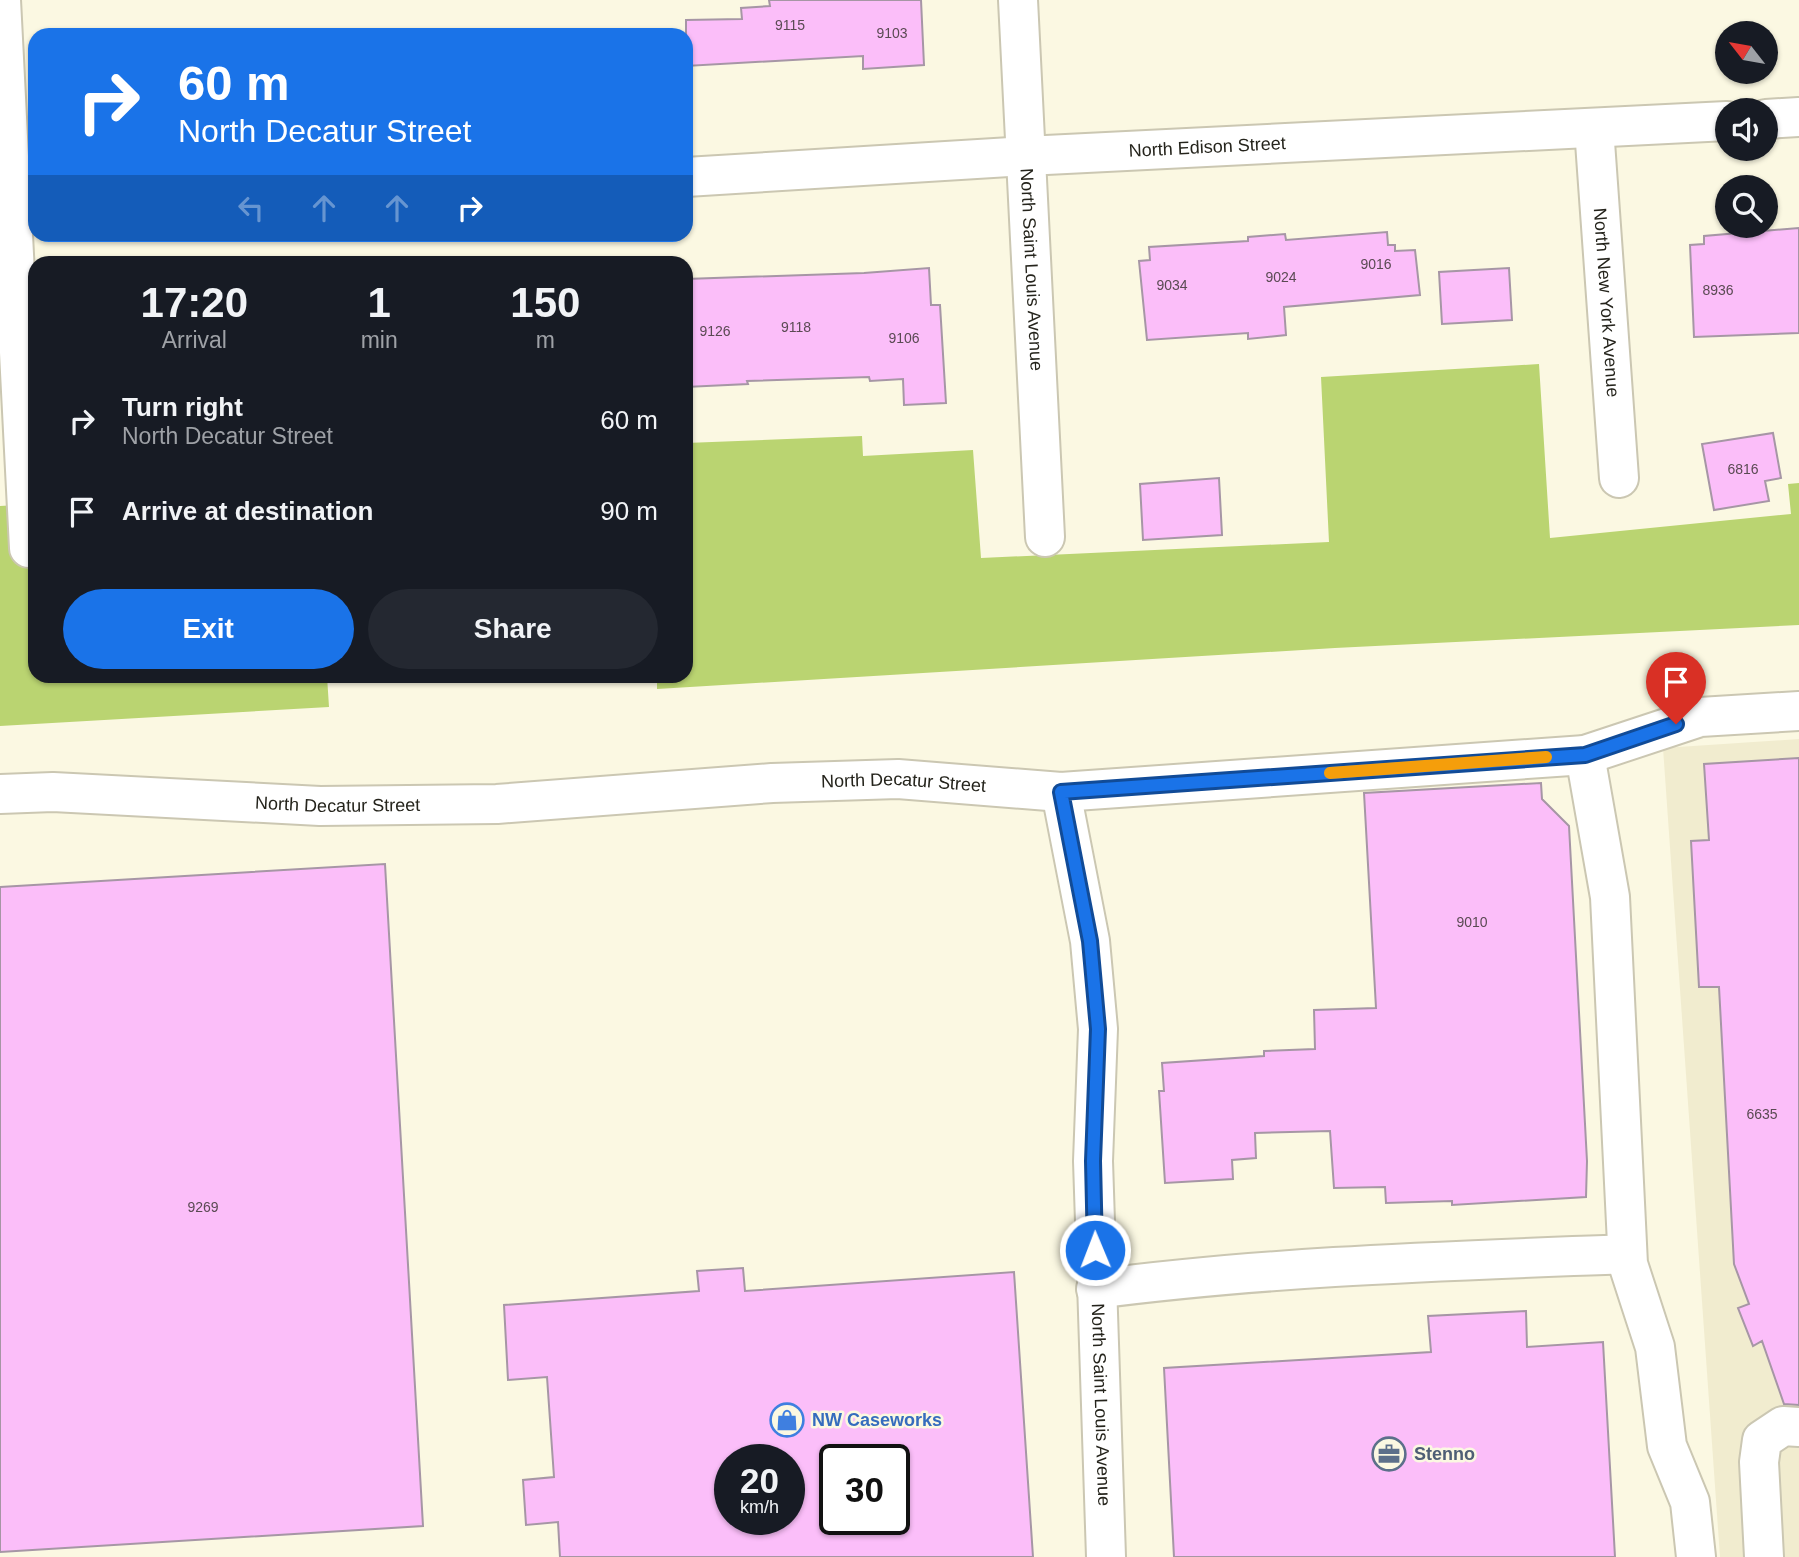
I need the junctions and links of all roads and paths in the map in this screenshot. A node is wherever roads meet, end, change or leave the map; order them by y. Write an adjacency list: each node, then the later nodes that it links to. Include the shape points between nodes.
1 (1, 0): 9 (street)
2 (1018, 0): 7 (street, North Saint Louis Avenue)
3 (1799, 117): 4 (street)
4 (1778, 118)
5 (1715, 122): 6 (street, North Edison Street)
6 (1594, 128): 7 (street, North Edison Street); 11 (street, North New York Avenue)
7 (1026, 156): 8 (street, North Edison Street); 12 (street, North Saint Louis Avenue)
8 (693, 177)
9 (16, 218): 10 (street)
10 (28, 466)
11 (1619, 478)
12 (1045, 537)
13 (1799, 711): 14 (street, North Decatur Street, via 1700,717)
14 (1585, 755): 15 (street, North Decatur Street); 17 (street, via 1610,897)
15 (1061, 792): 16 (street, North Decatur Street, via 898,779 772,783 497,804 320,806 53,792); 18 (street, North Saint Louis Avenue, via 1090,941 1098,1029 1093,1161)
16 (0, 794)
17 (1627, 1254): 18 (street, via 1369,1264); 21 (street, via 1655,1346 1667,1446 1690,1502)
18 (1096, 1289): 20 (street, North Saint Louis Avenue)
19 (1799, 1427): 22 (street, via 1783,1426 1762,1440)
20 (1106, 1557)
21 (1696, 1557)
22 (1764, 1557)

